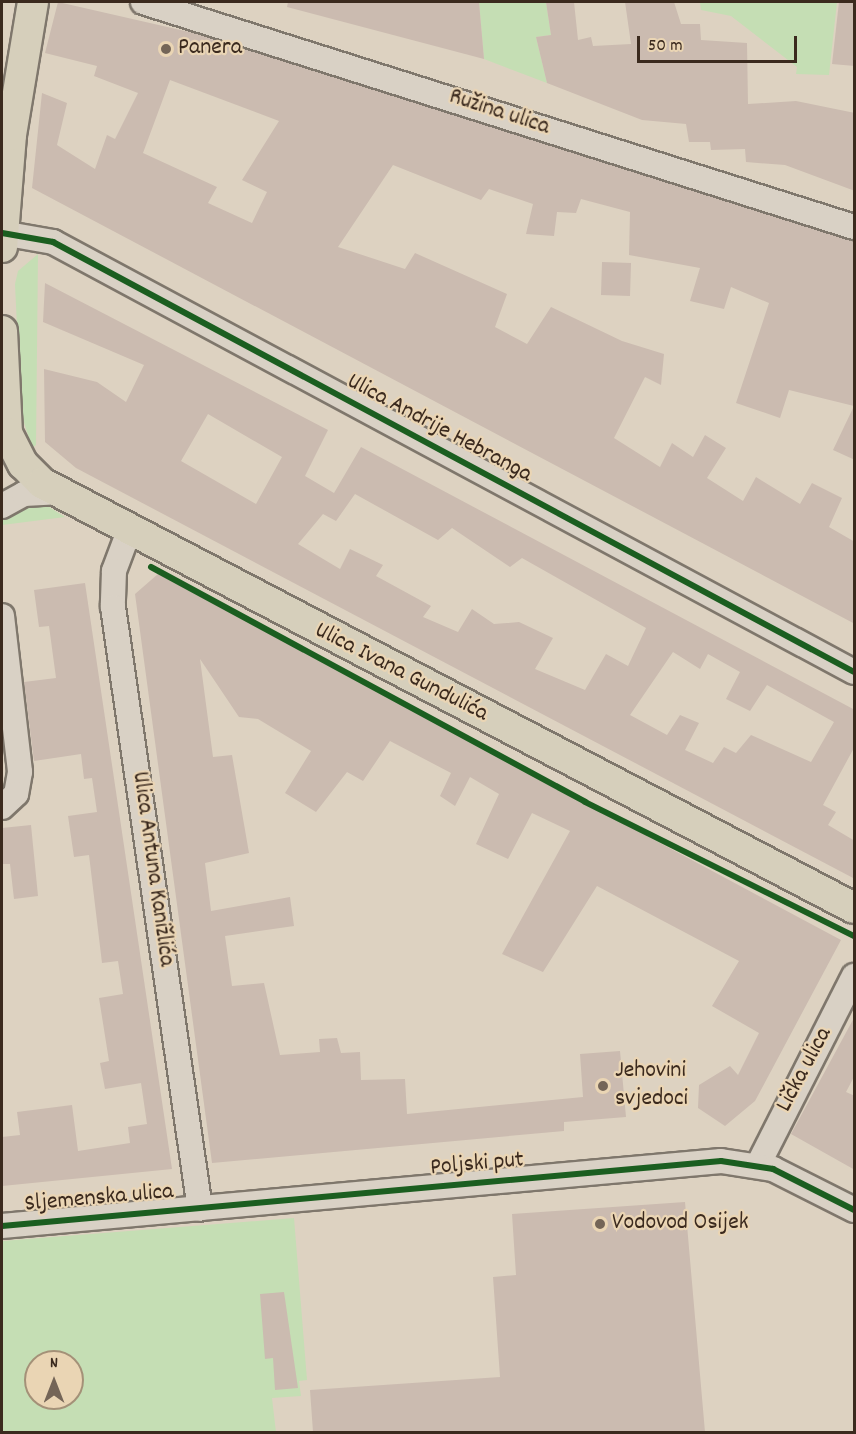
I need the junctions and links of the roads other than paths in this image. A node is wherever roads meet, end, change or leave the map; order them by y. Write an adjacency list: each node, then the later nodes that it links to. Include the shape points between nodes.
1 (33, 2): 4 (main road)
2 (143, 2): 3 (street, Ružina ulica)
3 (855, 227)
4 (2, 233): 5 (main road); 12 (street, Ulica Andrije Hebranga, via 53,242)
5 (2, 247)
6 (2, 331): 7 (main road, Ulica Ivana Gundulića)
7 (2, 394): 8 (main road, Ulica Ivana Gundulića, via 5,422 16,454)
8 (57, 492): 9 (street, via 24,494); 10 (main road, Ulica Ivana Gundulića)
9 (2, 506)
10 (129, 531): 14 (main road, Ulica Ivana Gundulića); 17 (street, Ulica Antuna Kanižlića, via 114,571 113,607)
11 (2, 616): 13 (street, via 20,772)
12 (855, 672)
13 (9, 800)
14 (855, 908)
15 (855, 976): 16 (street, Lička ulica)
16 (758, 1165): 17 (street, Poljski put, via 702,1162); 18 (street, Poljski put, via 789,1175)
17 (200, 1209): 19 (street, Sljemenska ulica)
18 (855, 1210)
19 (2, 1226)

